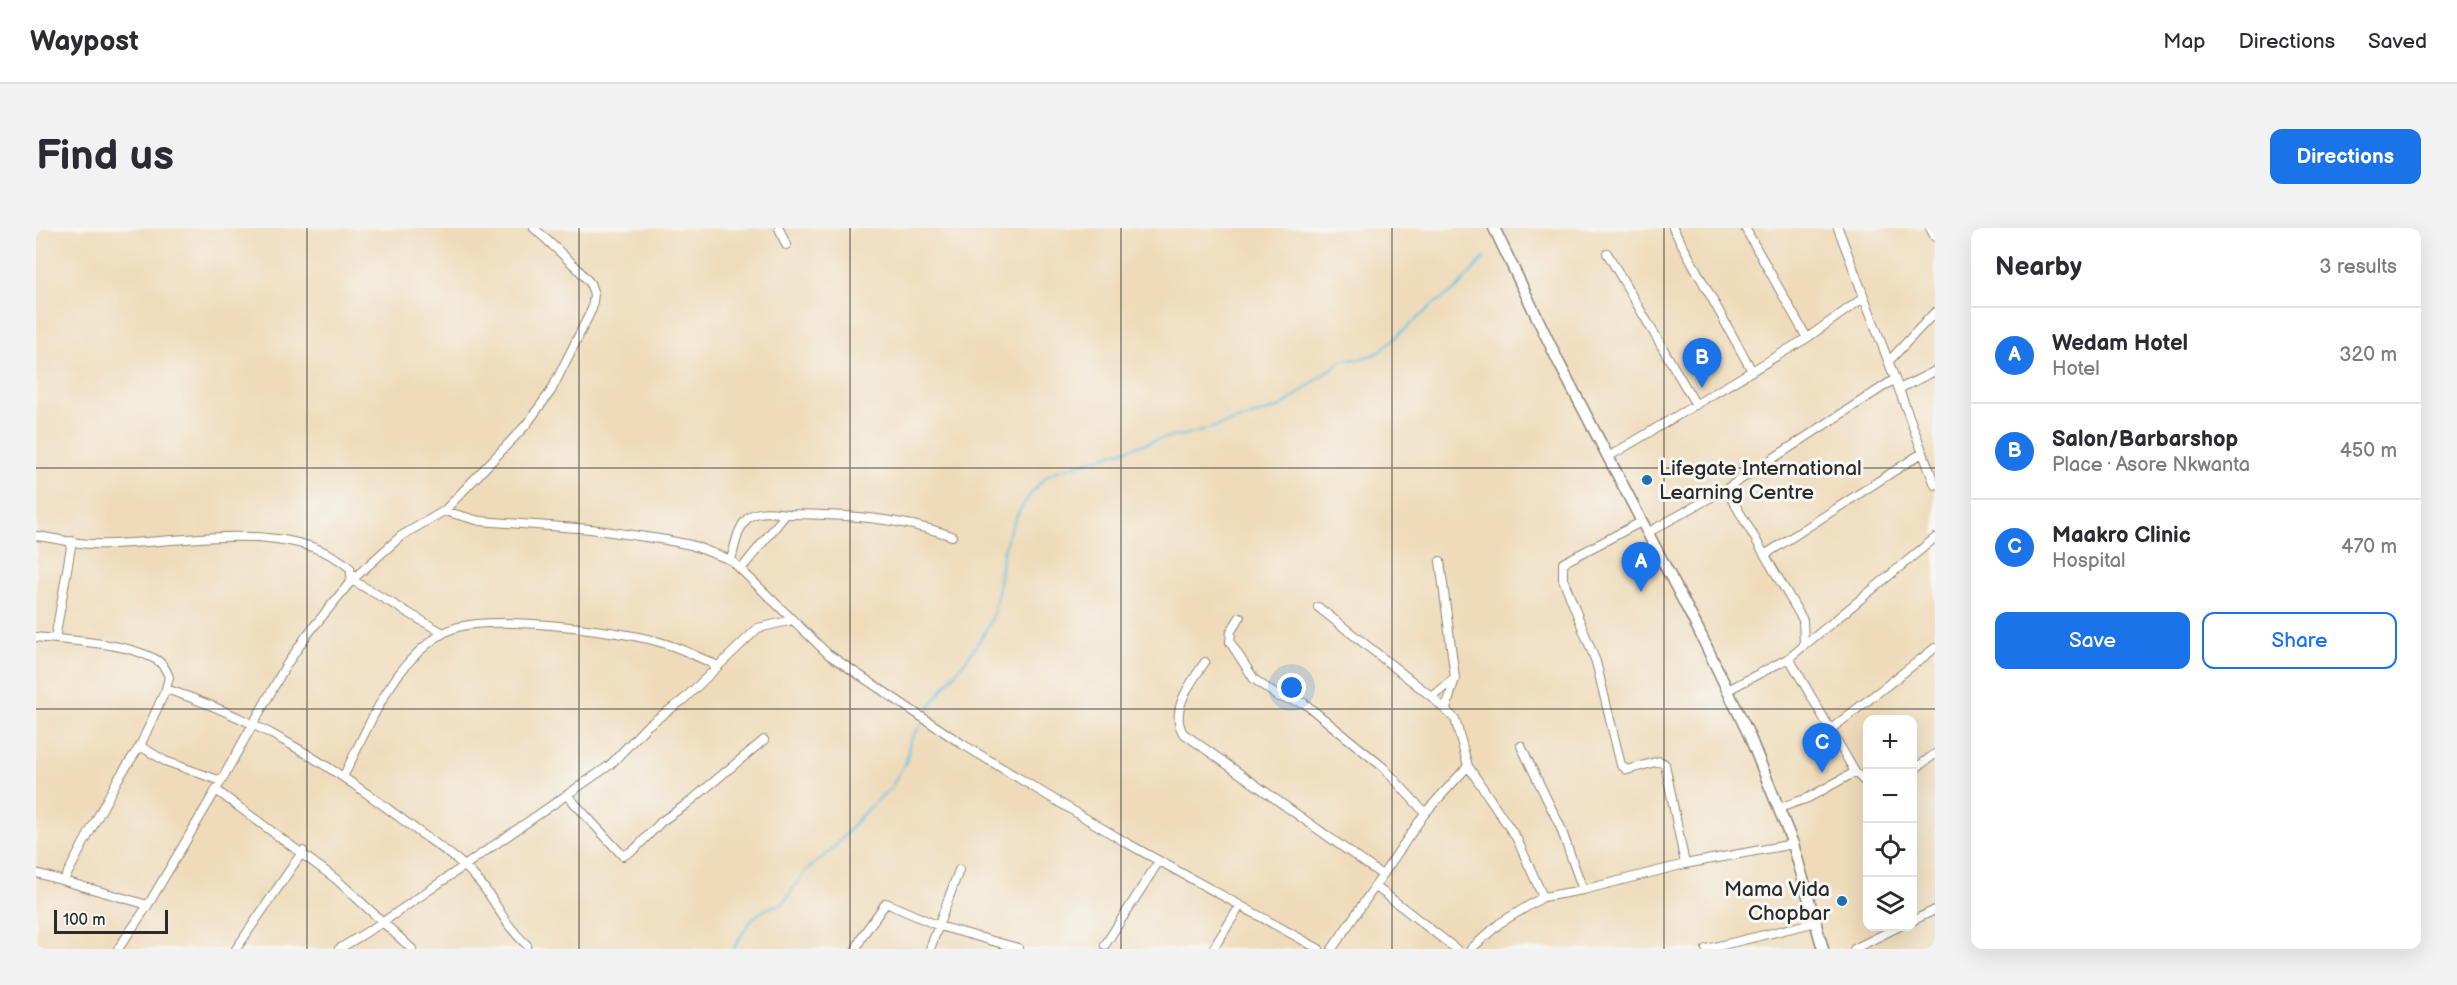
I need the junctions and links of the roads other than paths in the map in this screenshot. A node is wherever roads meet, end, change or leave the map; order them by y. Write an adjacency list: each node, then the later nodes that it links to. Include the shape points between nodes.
1 (534, 228): 24 (street, via 590,283 594,294 592,309 542,405)
2 (779, 228): 9 (street)
3 (1494, 228): 21 (street)
4 (1673, 228): 15 (street)
5 (1745, 228): 13 (street)
6 (1838, 228): 11 (street)
7 (1930, 228): 8 (street)
8 (1935, 237)
9 (786, 245)
10 (1607, 254): 19 (street)
11 (1863, 298): 13 (street); 14 (street)
12 (1935, 312): 14 (street)
13 (1807, 338): 15 (street)
14 (1889, 361): 17 (street)
15 (1752, 371): 19 (street)
16 (1935, 371): 18 (street)
17 (1895, 379): 18 (street); 23 (street)
18 (1899, 389): 20 (street)
19 (1696, 405): 21 (street)
20 (1922, 453): 22 (street); 32 (street)
21 (1608, 458): 26 (street)
22 (1935, 485)
23 (1726, 489): 27 (street); 32 (street)
24 (444, 511): 33 (street, via 480,521 591,529 666,540); 36 (street, via 401,536)
25 (786, 514): 29 (street, via 892,519); 33 (street, via 762,512 751,516 740,528); 35 (street)
26 (1641, 522): 27 (street); 76 (street, via 1563,563 1563,579 1596,662 1621,765 1627,770 1659,761 1665,764)
27 (1647, 533): 52 (street)
28 (36, 536): 31 (street)
29 (952, 536)
30 (1935, 538): 41 (street)
31 (72, 541): 36 (street, via 90,544 237,536 274,539 332,556 350,568); 44 (street)
32 (1766, 554): 40 (street)
33 (731, 560): 35 (street)
34 (1440, 561): 50 (street)
35 (742, 568): 39 (street)
36 (352, 580): 42 (street); 55 (street, via 285,667)
37 (1318, 607): 53 (street)
38 (1240, 617): 72 (street, via 1231,631 1230,642 1254,679 1279,697 1304,703 1383,767)
39 (793, 620): 49 (street, via 758,628); 75 (street, via 828,654 962,744)
40 (1803, 620): 41 (street); 45 (street)
41 (1821, 629): 45 (street)
42 (443, 633): 49 (street, via 486,624 556,626 656,641); 64 (street, via 402,669)
43 (36, 637): 44 (street)
44 (55, 639): 51 (street, via 155,659 169,677)
45 (1804, 644): 47 (street)
46 (1935, 648): 56 (street)
47 (1789, 658): 52 (street); 56 (street)
48 (1205, 662): 80 (street, via 1181,703 1179,726 1183,733)
49 (716, 665): 70 (street, via 610,765)
50 (1455, 678): 53 (street); 54 (street)
51 (166, 689): 55 (street); 59 (street)
52 (1726, 691): 71 (street)
53 (1432, 697): 54 (street)
54 (1446, 709): 61 (street, via 1459,727)
55 (252, 722): 64 (street); 68 (street)
56 (1832, 729): 63 (street)
57 (764, 740): 70 (street, via 623,856)
58 (1521, 746): 83 (street, via 1560,826)
59 (140, 747): 68 (street); 81 (street, via 118,778)
60 (1935, 754): 62 (street)
61 (1468, 766): 65 (street); 66 (street)
62 (1915, 769)
63 (1855, 772): 67 (street); 71 (street, via 1808,798)
64 (344, 775): 77 (street)
65 (1474, 777): 66 (street); 84 (street, via 1517,839)
66 (1459, 778): 72 (street)
67 (1863, 780)
68 (221, 781): 69 (street)
69 (216, 790): 74 (street); 85 (street)
70 (567, 795): 77 (street)
71 (1779, 808): 73 (street)
72 (1425, 813): 80 (street)
73 (1793, 843): 76 (street); 90 (street)
74 (303, 851): 89 (street); 97 (street)
75 (1159, 861): 86 (street); 94 (street)
76 (1685, 864): 83 (street)
77 (465, 867): 89 (street); 93 (street, via 492,898 502,920)
78 (959, 870): 91 (street)
79 (36, 873): 81 (street)
80 (1382, 875): 82 (street)
81 (64, 880): 85 (street)
82 (1375, 886): 104 (street); 105 (street)
83 (1583, 890): 84 (street)
84 (1543, 897): 106 (street, via 1500,923)
85 (148, 905): 96 (street)
86 (1240, 906): 102 (street); 103 (street)
87 (1935, 910): 88 (street)
88 (1917, 919)
89 (383, 922): 98 (street); 99 (street)
90 (1817, 922): 107 (street); 108 (street)
91 (939, 926): 95 (street); 100 (street, via 886,903); 101 (street)
92 (1892, 931): 109 (street)
93 (527, 945)
94 (1105, 945)
95 (1018, 948)
96 (118, 949)
97 (236, 949)
98 (339, 949)
99 (412, 949)
100 (856, 949)
101 (930, 949)
102 (1213, 949)
103 (1319, 949)
104 (1332, 949)
105 (1456, 949)
106 (1471, 949)
107 (1706, 949)
108 (1823, 949)
109 (1854, 949)

